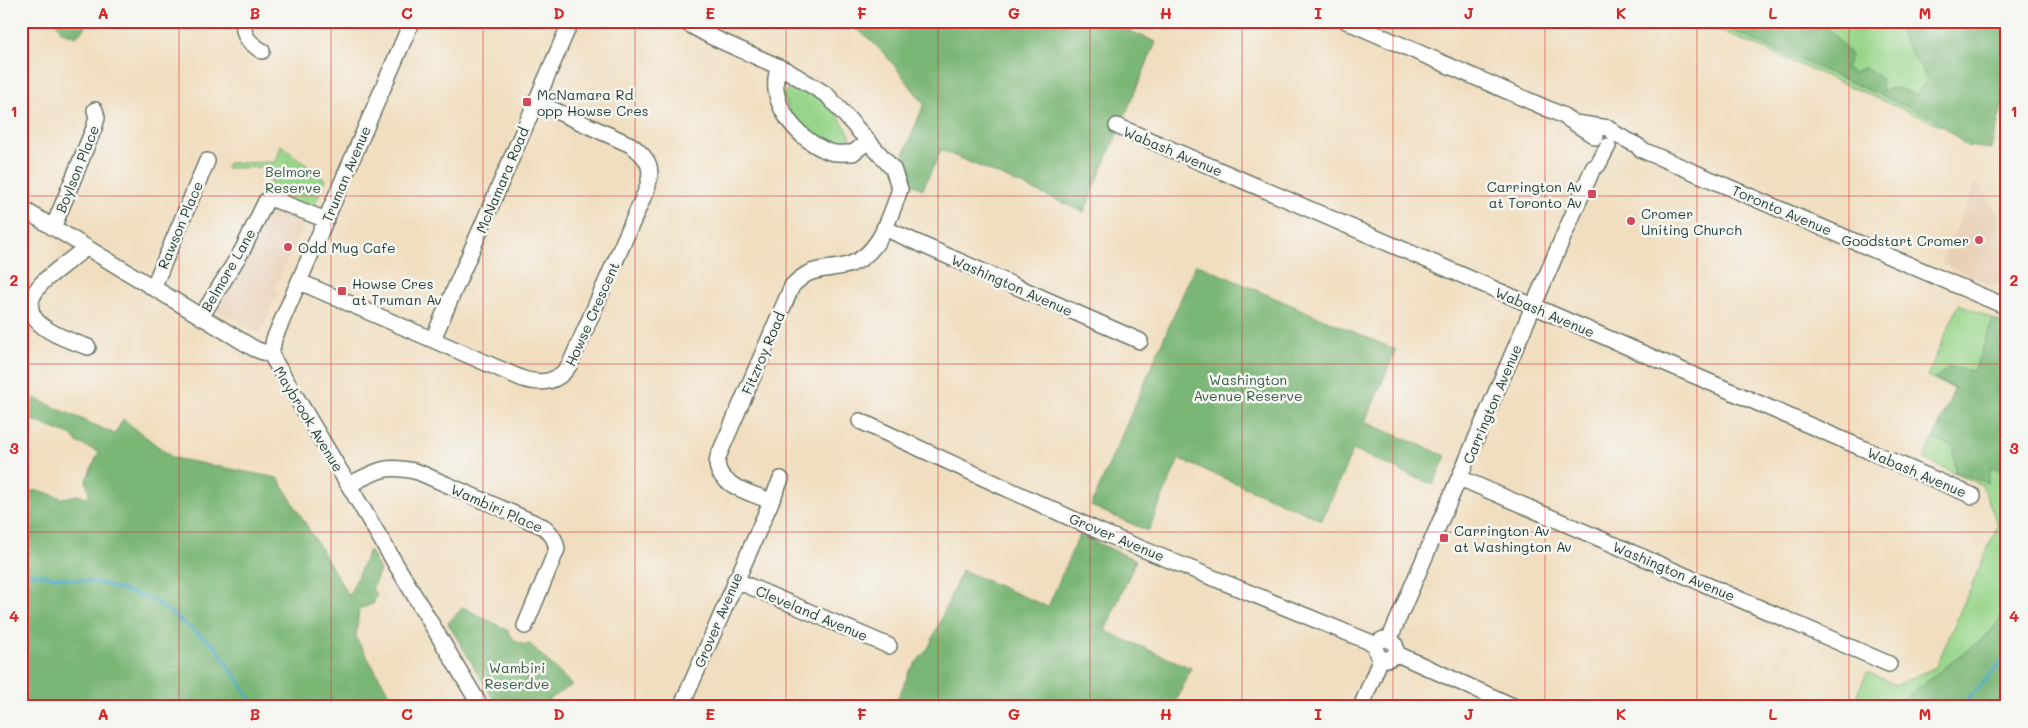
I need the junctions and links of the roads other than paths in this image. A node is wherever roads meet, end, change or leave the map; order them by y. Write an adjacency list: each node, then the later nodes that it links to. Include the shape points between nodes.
1 (244, 21): 6 (street, via 246,38)
2 (412, 21): 15 (street, Truman Avenue)
3 (571, 21): 8 (street, McNamara Road)
4 (683, 21): 7 (street)
5 (1346, 21): 11 (street, Toronto Avenue, via 1539,105)
6 (262, 51)
7 (779, 67): 12 (street, via 827,95); 12 (street, via 776,90 783,113 801,136 830,152 853,153)
8 (536, 102): 24 (street, McNamara Road); 24 (street, Howse Crescent, via 642,152 651,173 646,191 570,364 561,376 541,383 528,381)
9 (95, 110): 16 (street, Boylson Place, via 94,128)
10 (1118, 126): 21 (street, Wabash Avenue)
11 (1604, 138): 21 (street, Carrington Avenue, via 1591,162 1593,168); 22 (street, Toronto Avenue, via 1638,146)
12 (868, 141): 17 (street, via 893,169 900,189)
13 (207, 161): 20 (street, Rawson Place)
14 (21, 208): 16 (street, Maybrook Avenue)
15 (326, 220): 19 (street, Truman Avenue); 23 (street, Belmore Lane, via 278,201 266,202 243,249)
16 (53, 228): 18 (street, Maybrook Avenue)
17 (884, 228): 25 (street, Washington Avenue); 33 (street, Fitzroy Road, via 877,244 855,262 809,272 792,286 718,457 723,479)
18 (86, 248): 20 (street, Maybrook Avenue); 26 (street, via 43,282 30,302 34,317 44,329)
19 (300, 282): 24 (street, Howse Crescent); 27 (street, Truman Avenue, via 274,340)
20 (153, 288): 23 (street, Maybrook Avenue)
21 (1533, 307): 29 (street, Carrington Avenue); 32 (street, Wabash Avenue)
22 (2007, 307)
23 (201, 317): 27 (street, Maybrook Avenue)
24 (433, 339)
25 (1140, 341)
26 (88, 347)
27 (271, 355): 31 (street, Maybrook Avenue)
28 (860, 421): 37 (street, Grover Avenue, via 1101,532)
29 (1460, 478): 37 (street, Carrington Avenue); 38 (street, Washington Avenue)
30 (781, 479): 33 (street, Grover Avenue)
31 (349, 485): 35 (street, Wambiri Place, via 389,467 403,468 544,527 555,539 557,549); 39 (street, Maybrook Avenue)
32 (1973, 496)
33 (770, 501): 34 (street, Grover Avenue)
34 (736, 580): 36 (street, Cleveland Avenue); 40 (street, Grover Avenue)
35 (524, 626)
36 (889, 646)
37 (1386, 649): 41 (street, Carrington Avenue); 42 (street, Grover Avenue)
38 (1889, 664)
39 (481, 707)
40 (681, 707)
41 (1361, 707)
42 (1515, 707)

